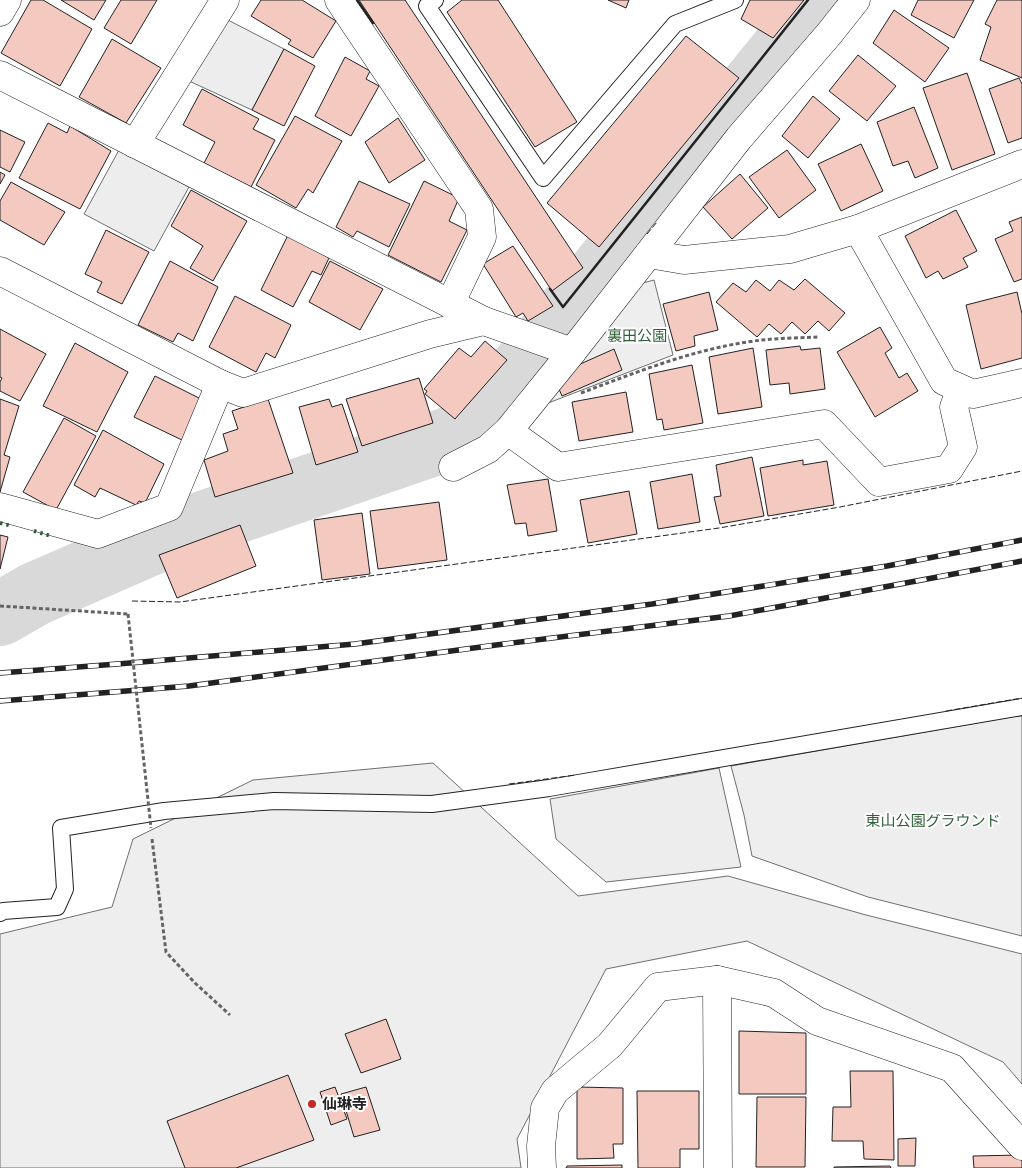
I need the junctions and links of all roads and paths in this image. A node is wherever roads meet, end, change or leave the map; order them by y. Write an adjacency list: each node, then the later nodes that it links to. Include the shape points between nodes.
1 (8, 0): 7 (street)
2 (224, 0): 9 (street, via 202,50)
3 (339, 0): 14 (street, via 479,209 482,237)
4 (435, 0): 5 (lane, via 427,6 543,178 675,24)
5 (735, 0)
6 (856, 0): 12 (street, via 739,138)
7 (0, 12)
8 (0, 75): 9 (street)
9 (136, 144): 14 (street)
10 (1022, 164): 11 (street)
11 (858, 229): 12 (street, via 790,249 684,260); 20 (street, via 944,380)
12 (649, 254): 17 (street)
13 (0, 271): 19 (street)
14 (450, 304): 15 (street)
15 (484, 321): 17 (street); 19 (street, via 430,334 243,393)
16 (819, 337): 21 (path, via 754,341 694,353)
17 (565, 350): 22 (street)
18 (1022, 383): 20 (street, via 973,394)
19 (220, 384): 24 (street, via 169,507 98,534)
20 (961, 389): 22 (street, via 954,408 963,447 949,469 879,482 824,424 558,467)
21 (572, 396)
22 (508, 431): 23 (street, via 488,449)
23 (453, 467)
24 (0, 507)
25 (0, 606): 27 (path, bridge, via 128,614)
26 (1022, 706): 29 (lane, via 549,788 432,804 274,801 164,811 62,828 64,889 57,906)
27 (151, 828)
28 (152, 838): 31 (path, via 166,952)
29 (0, 913)
30 (716, 980): 32 (street, via 774,993 817,1021 952,1068); 33 (street, via 658,987 610,1045 555,1091 546,1108); 34 (street)
31 (230, 1016)
32 (1022, 1146)
33 (542, 1168)
34 (718, 1168)

